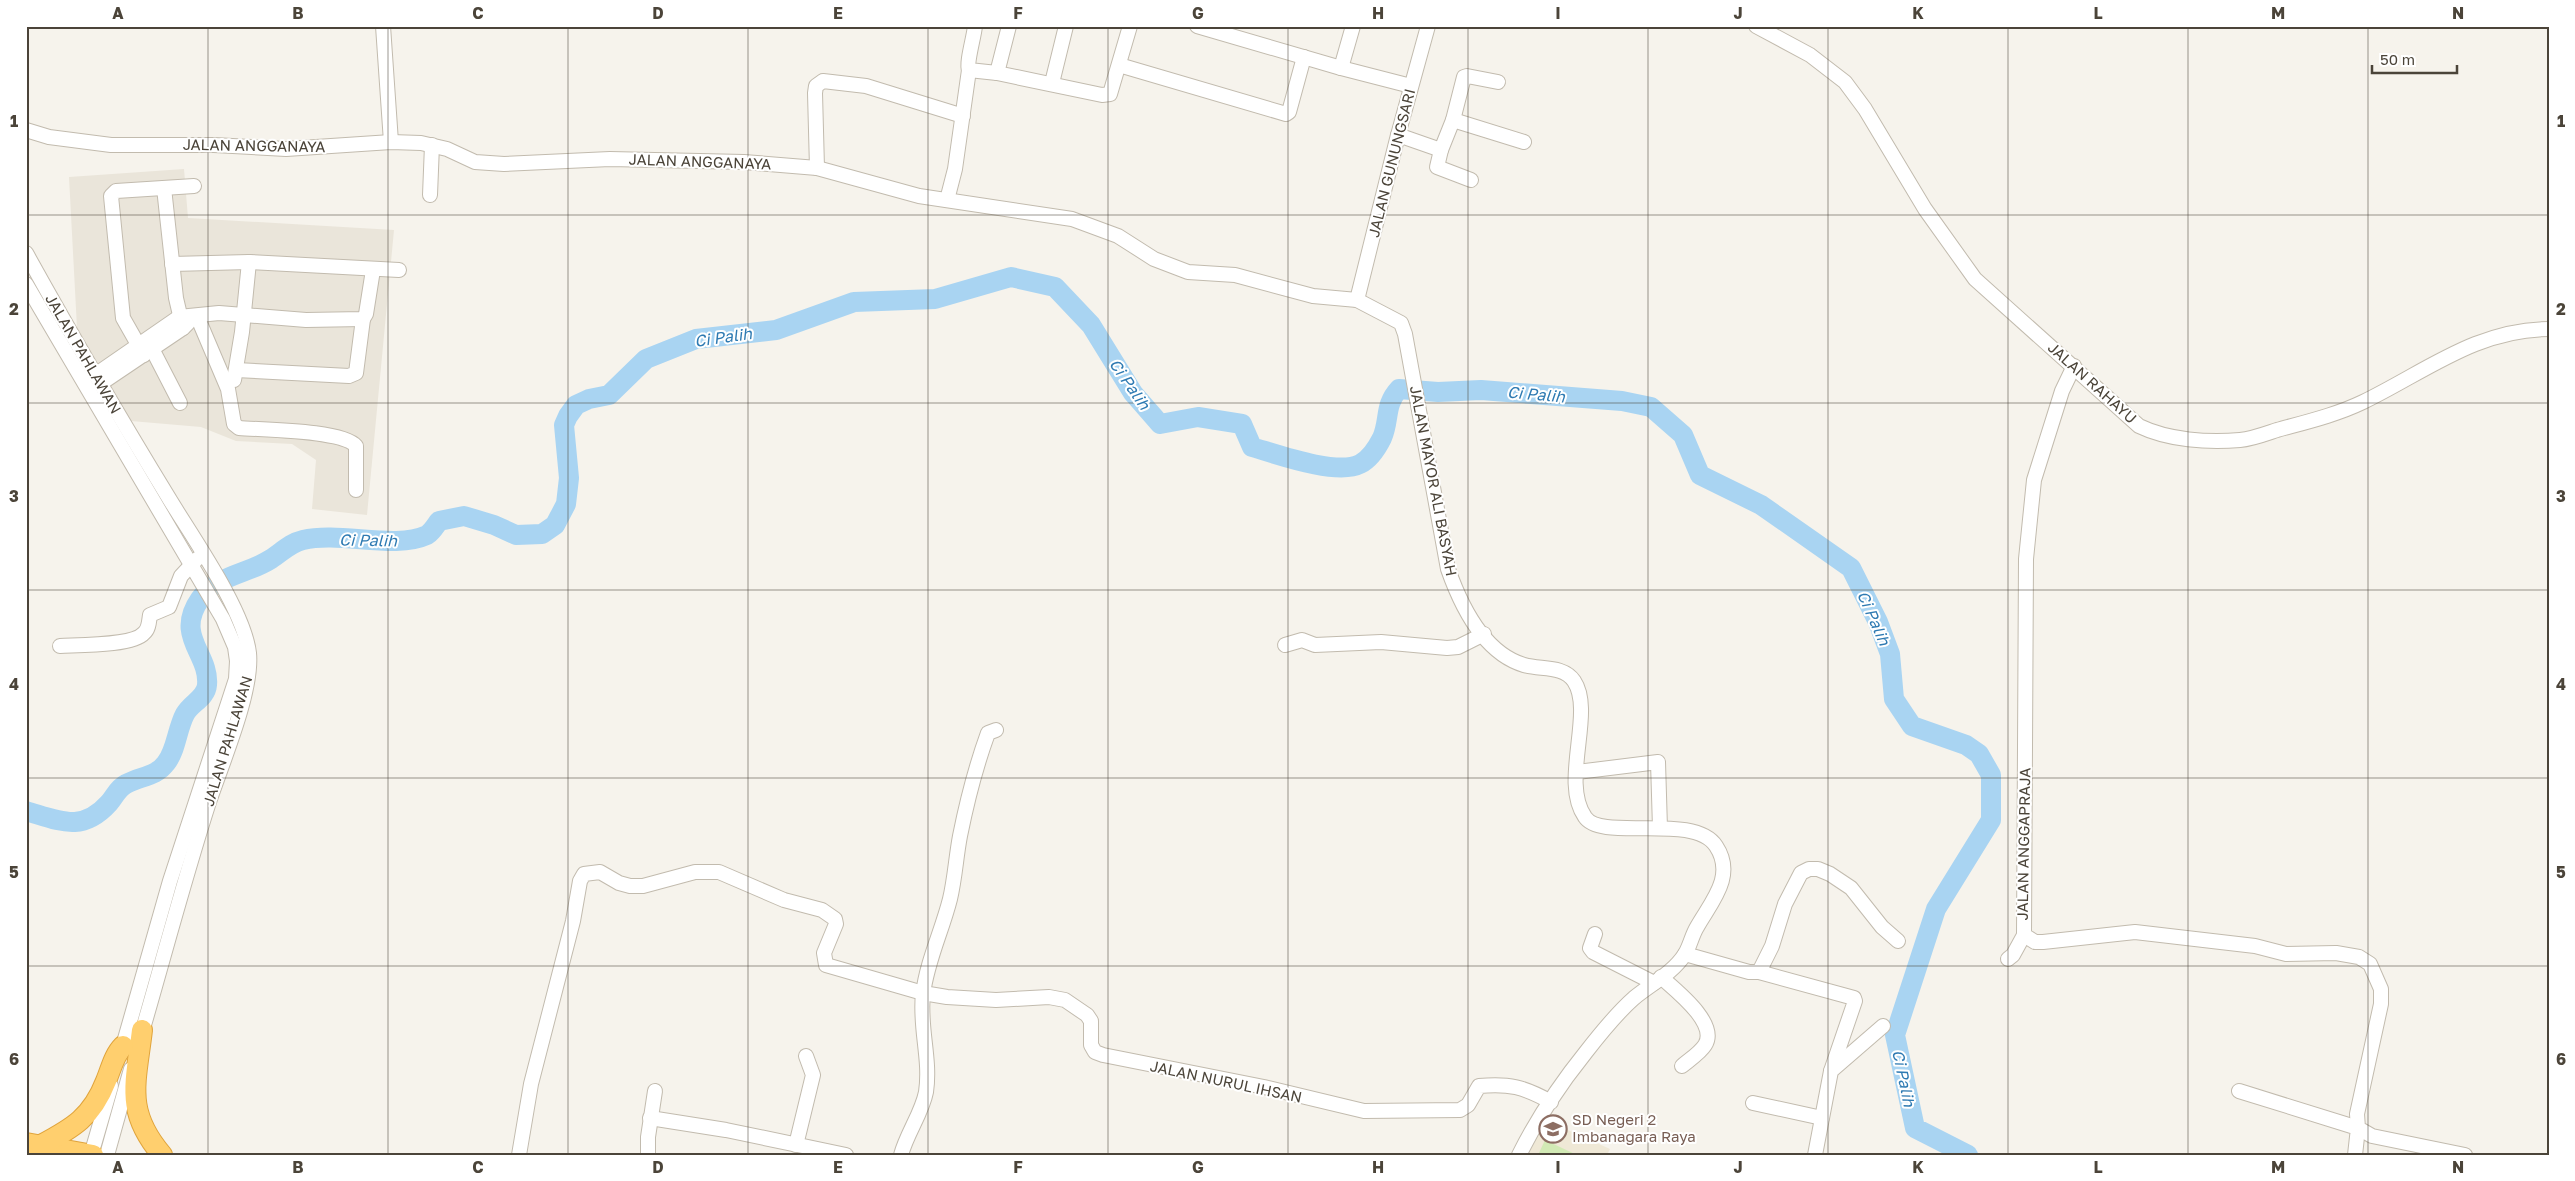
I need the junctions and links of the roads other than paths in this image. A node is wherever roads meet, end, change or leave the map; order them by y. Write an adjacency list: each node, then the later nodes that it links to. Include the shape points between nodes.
1 (383, 26): 22 (street)
2 (975, 26): 13 (street, via 973,50 967,65)
3 (1008, 26): 14 (street)
4 (1066, 26): 16 (street)
5 (1130, 26): 11 (street)
6 (1197, 26): 10 (street)
7 (1353, 26): 12 (street)
8 (1428, 26): 17 (street, JALAN GUNUNGSARI)
9 (1756, 26): 46 (street, JALAN RAHAYU, via 1810,56 1845,82 1865,109 1925,209 1970,273 1989,294)
10 (1304, 57): 11 (street, via 1294,97 1286,114); 12 (street)
11 (1119, 65): 16 (street, via 1110,94)
12 (1341, 68): 17 (street)
13 (969, 70): 14 (street); 18 (street)
14 (997, 74): 16 (street)
15 (1498, 82): 19 (street, via 1466,76)
16 (1052, 83)
17 (1411, 86): 21 (street, JALAN GUNUNGSARI)
18 (963, 116): 26 (street, via 866,86 822,81 816,86 815,93); 31 (street)
19 (1453, 120): 23 (street); 25 (street)
20 (26, 130): 22 (street, JALAN ANGGANAYA, via 49,137 111,145 286,149)
21 (1398, 136): 25 (street); 38 (street, JALAN GUNUNGSARI)
22 (392, 142): 24 (street, JALAN ANGGANAYA)
23 (1524, 142)
24 (432, 145): 26 (street, JALAN ANGGANAYA, via 482,163 610,159 744,162); 30 (street)
25 (1441, 150): 27 (street, via 1437,168)
26 (817, 168): 31 (street, JALAN ANGGANAYA, via 902,193)
27 (1471, 180)
28 (194, 186): 29 (street)
29 (164, 188): 34 (street); 45 (street, via 116,191 111,196 123,318)
30 (430, 195)
31 (947, 200): 38 (street, JALAN ANGGANAYA, via 1072,219 1118,236 1154,260 1188,272 1235,275 1312,296)
32 (26, 252): 42 (street, JALAN PAHLAWAN)
33 (249, 262): 34 (street); 35 (street); 40 (street)
34 (172, 264): 43 (street)
35 (373, 270): 36 (street); 41 (street)
36 (399, 270)
37 (26, 284): 42 (street, JALAN PAHLAWAN)
38 (1357, 300): 54 (street, JALAN MAYOR ALI BASYAH, via 1401,323 1448,569 1459,599)
39 (195, 316): 40 (street, via 219,313); 43 (street); 49 (street, via 221,371)
40 (244, 316): 41 (street); 47 (street)
41 (363, 320): 47 (street, via 356,373 349,376)
42 (56, 322): 48 (street, JALAN PAHLAWAN)
43 (181, 323): 45 (street)
44 (2549, 329): 46 (street, JALAN RAHAYU, via 2508,331 2460,350 2354,406 2241,440 2216,441 2151,432 2139,426)
45 (145, 348): 48 (street); 50 (street)
46 (2074, 366): 63 (street, JALAN ANGGAPRAJA, via 2062,391 2036,475 2026,559)
47 (236, 370): 49 (street)
48 (95, 381): 52 (street, JALAN PAHLAWAN); 53 (street, JALAN PAHLAWAN)
49 (229, 397): 51 (street, via 234,424 240,428 320,434 352,441 356,446)
50 (180, 403)
51 (356, 490)
52 (204, 556): 53 (street); 57 (street, JALAN PAHLAWAN, via 231,603 249,652 248,687)
53 (194, 568): 56 (street, via 181,576 169,607 150,615 146,632 140,637 128,641); 57 (street, JALAN PAHLAWAN, via 232,636 237,661)
54 (1484, 634): 55 (street, via 1458,647 1447,648 1381,642 1315,645 1302,640); 59 (street, JALAN MAYOR ALI BASYAH, via 1510,659 1526,666 1570,674 1580,697)
55 (1285, 645)
56 (60, 646)
57 (233, 711): 60 (street, JALAN PAHLAWAN)
58 (996, 730): 69 (street, via 988,734 977,767 960,836 944,926)
59 (1577, 772): 61 (street, JALAN MAYOR ALI BASYAH, via 1575,788 1586,820 1618,828); 61 (street, via 1658,762)
60 (202, 803): 72 (street, JALAN PAHLAWAN); 74 (street, JALAN PAHLAWAN, via 143,970)
61 (1660, 828): 65 (street, JALAN MAYOR ALI BASYAH, via 1701,834 1713,843 1722,858 1722,884)
62 (1596, 934): 68 (street, via 1590,948 1593,952)
63 (2024, 935): 66 (street); 84 (street, JALAN ANGGAPRAJA, via 2043,942 2152,933 2255,946 2286,954 2336,953 2370,964 2381,989 2381,1004 2357,1114)
64 (1898, 941): 67 (street, via 1882,927 1851,888 1830,874 1809,869 1801,873 1784,904 1772,946)
65 (1685, 954): 67 (street, via 1748,972); 68 (street, JALAN MAYOR ALI BASYAH)
66 (2008, 959)
67 (1759, 972): 71 (street, via 1851,996 1855,1001)
68 (1657, 980): 76 (street, via 1697,1009 1707,1035 1704,1045); 80 (street, JALAN MAYOR ALI BASYAH, via 1632,1000 1586,1052)
69 (923, 993): 80 (street, JALAN NURUL IHSAN, via 971,999 1049,997 1065,1000 1091,1021 1094,1052 1364,1111 1460,1110 1468,1105 1479,1086 1508,1084 1532,1091); 90 (street, via 826,965 824,953 835,919 822,910 784,900 719,872 695,872 656,884 636,886 620,883 600,872 584,874 531,1084); 93 (street, via 922,1039 928,1073 926,1093)
70 (1883, 1026): 73 (street)
71 (1847, 1027): 73 (street, via 1858,1031); 77 (street)
72 (142, 1030): 88 (street, JALAN PAHLAWAN); 89 (highway, via 135,1110)
73 (1866, 1041): 77 (street)
74 (123, 1046): 85 (highway, via 92,1110 65,1132); 87 (street, JALAN PAHLAWAN)
75 (806, 1056): 86 (street, via 813,1075)
76 (1682, 1066)
77 (1831, 1071): 83 (street)
78 (655, 1091): 82 (street)
79 (2239, 1091): 84 (street)
80 (1550, 1102): 94 (street, JALAN MAYOR ALI BASYAH)
81 (1753, 1103): 83 (street)
82 (650, 1118): 86 (street); 91 (street)
83 (1822, 1118): 95 (street)
84 (2358, 1128): 96 (street, JALAN ANGGAPRAJA); 97 (street, via 2372,1136)
85 (33, 1144): 87 (highway)
86 (796, 1145): 92 (street)
87 (92, 1155)
88 (107, 1155)
89 (162, 1155)
90 (518, 1155)
91 (648, 1155)
92 (846, 1155)
93 (901, 1155)
94 (1519, 1155)
95 (1815, 1155)
96 (2355, 1155)
97 (2465, 1155)

